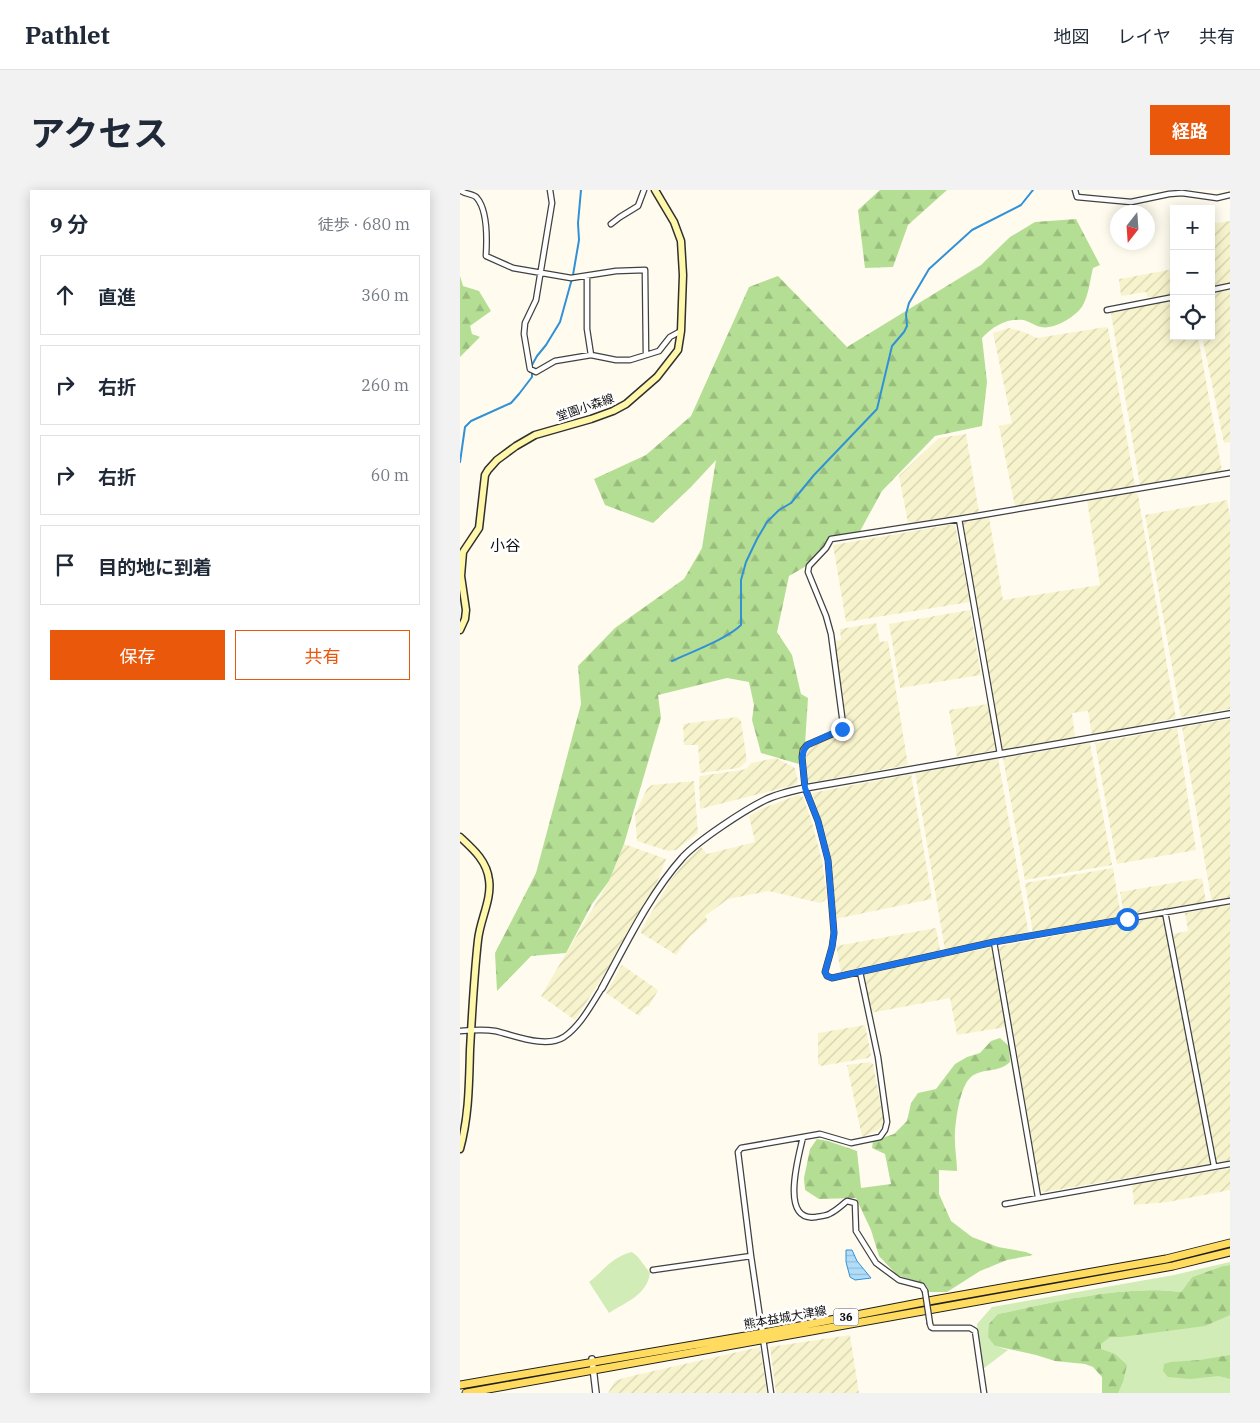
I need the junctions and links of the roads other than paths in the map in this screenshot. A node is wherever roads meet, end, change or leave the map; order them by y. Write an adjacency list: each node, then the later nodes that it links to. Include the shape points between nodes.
1 (460, 190): 8 (street, via 477,198 483,211 486,256 513,268)
2 (550, 190): 8 (street, via 552,203)
3 (644, 190): 7 (street, via 638,206)
4 (655, 190): 14 (main road, 堂園小森線, via 681,241)
5 (1075, 190): 6 (street, via 1077,197 1085,199 1131,202 1175,193 1218,198)
6 (1230, 195)
7 (611, 224)
8 (541, 273): 9 (street, via 571,278); 15 (street, via 536,300 525,323 530,368 536,372 555,361)
9 (586, 276): 15 (street); 16 (street, via 645,270)
10 (1230, 286): 11 (street)
11 (1215, 289)
12 (1170, 298): 13 (street)
13 (1108, 310)
14 (681, 331): 16 (street, via 670,337 659,351); 19 (main road, 堂園小森線, via 674,357 626,404 591,420 535,435 496,460 488,470 480,523 463,552 461,576 466,610)
15 (591, 355): 16 (street, via 616,360)
16 (646, 355)
17 (1230, 473): 18 (street)
18 (959, 519): 21 (street); 22 (street, via 830,539 809,566 808,572 831,634 843,724 838,732 807,745 804,750)
19 (460, 630)
20 (1230, 714): 21 (street)
21 (1000, 754): 22 (street)
22 (805, 788): 27 (street, via 828,860 834,933 825,972 832,978); 28 (street, via 764,801 703,840 683,857 650,902)
23 (460, 837): 29 (main road, via 479,856 488,870 490,882 479,927)
24 (1230, 901): 25 (street)
25 (1165, 912): 26 (street); 34 (street)
26 (994, 942): 27 (street); 35 (street)
27 (860, 972): 31 (street, via 878,1057 887,1122 885,1130 880,1137 851,1143 820,1134)
28 (602, 988): 29 (street, via 578,1024 562,1038 549,1042 533,1041 493,1031)
29 (471, 1030): 30 (street); 32 (main road, via 467,1121)
30 (460, 1031)
31 (803, 1137): 39 (street, via 741,1148 738,1152); 48 (street, bridge, via 794,1184 795,1206 810,1218 830,1214 847,1201 855,1203 856,1231 876,1263 899,1280 922,1286 931,1327 970,1328 975,1331)
32 (460, 1149)
33 (1230, 1164): 34 (street)
34 (1214, 1166): 35 (street)
35 (1038, 1197): 36 (street)
36 (1005, 1204)
37 (1230, 1243): 41 (main road, 熊本益城大津線 / 36, via 1166,1259 934,1300)
38 (1230, 1252): 41 (main road, 熊本益城大津線 / 36, via 1164,1267)
39 (751, 1256): 40 (street); 41 (street)
40 (653, 1270)
41 (763, 1336): 42 (main road, 熊本益城大津線 / 36); 43 (main road, 熊本益城大津線 / 36); 47 (street)
42 (592, 1360): 43 (street); 44 (main road, 熊本益城大津線 / 36)
43 (593, 1369): 45 (main road, 熊本益城大津線 / 36); 46 (street)
44 (460, 1385)
45 (466, 1393)
46 (596, 1393)
47 (771, 1393)
48 (984, 1393)

